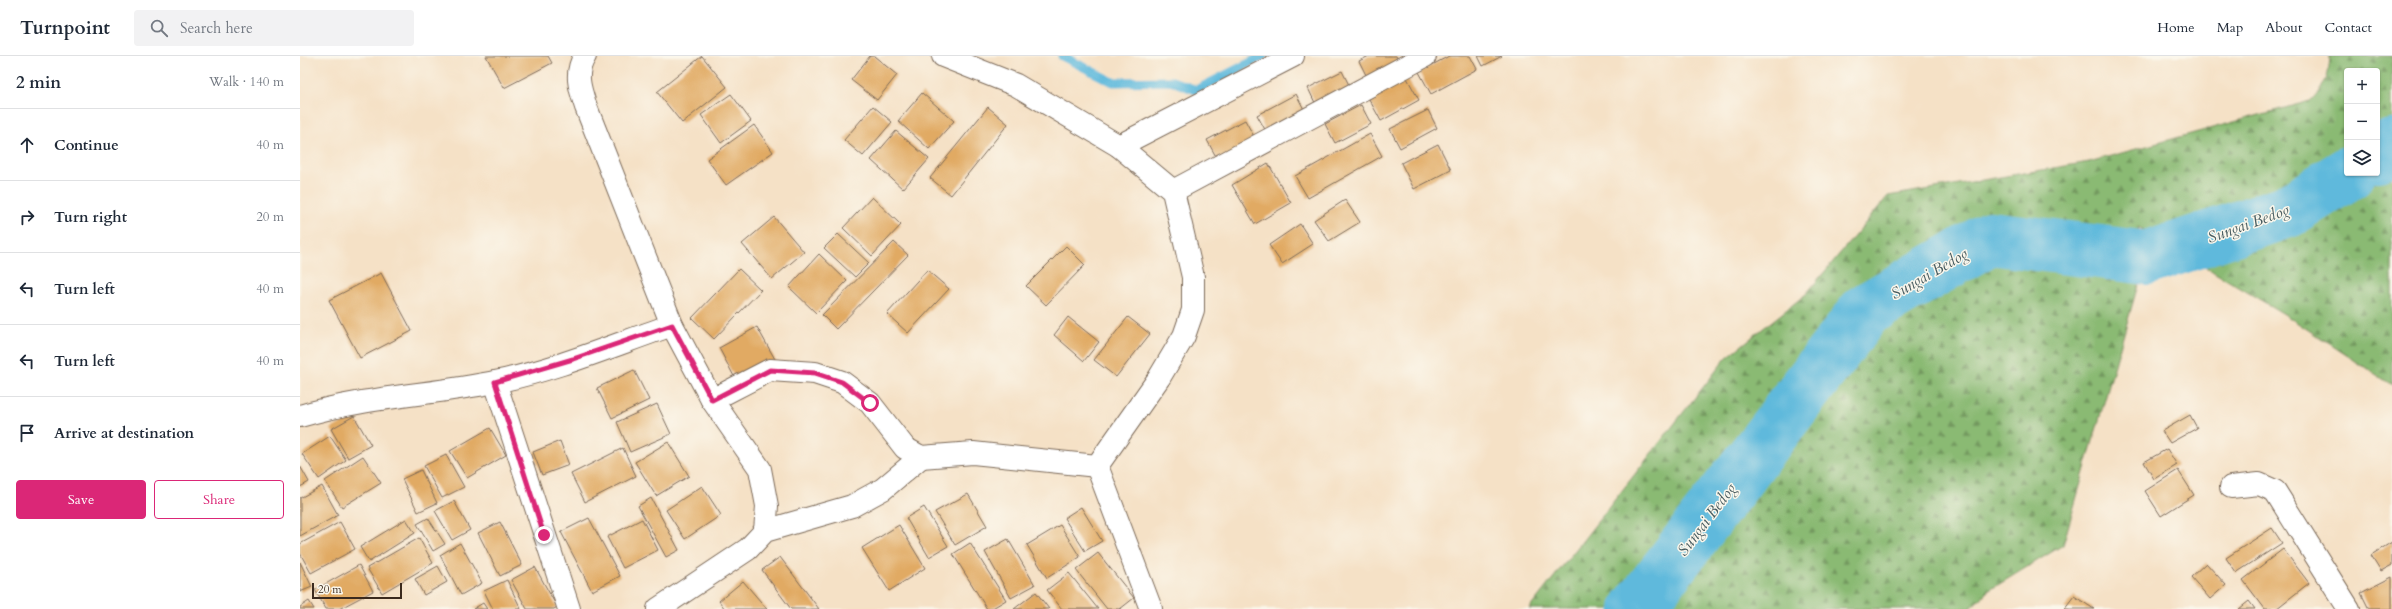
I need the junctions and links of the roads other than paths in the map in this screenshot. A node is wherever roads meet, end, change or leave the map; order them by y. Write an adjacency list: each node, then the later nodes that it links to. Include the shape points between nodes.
1 (585, 56): 7 (street, via 580,64 578,80 586,107)
2 (943, 56): 5 (street, via 1016,85)
3 (1293, 56): 5 (street)
4 (1425, 56): 6 (street)
5 (1119, 146): 6 (street)
6 (1173, 191): 12 (street, via 1193,277 1193,310 1184,336 1159,378)
7 (672, 325): 8 (street, via 573,359); 9 (street)
8 (495, 382): 10 (street, via 328,408); 15 (street)
9 (712, 400): 11 (street, via 770,370 815,373 842,382 870,403 905,448); 14 (street, via 760,469 767,506)
10 (300, 416)
11 (921, 458): 12 (street, via 973,453); 14 (street, via 883,489 852,506)
12 (1097, 466): 17 (street)
13 (2231, 487): 18 (street, via 2259,484 2275,491)
14 (765, 531): 16 (street, via 748,549)
15 (569, 609)
16 (658, 609)
17 (1151, 609)
18 (2349, 609)

